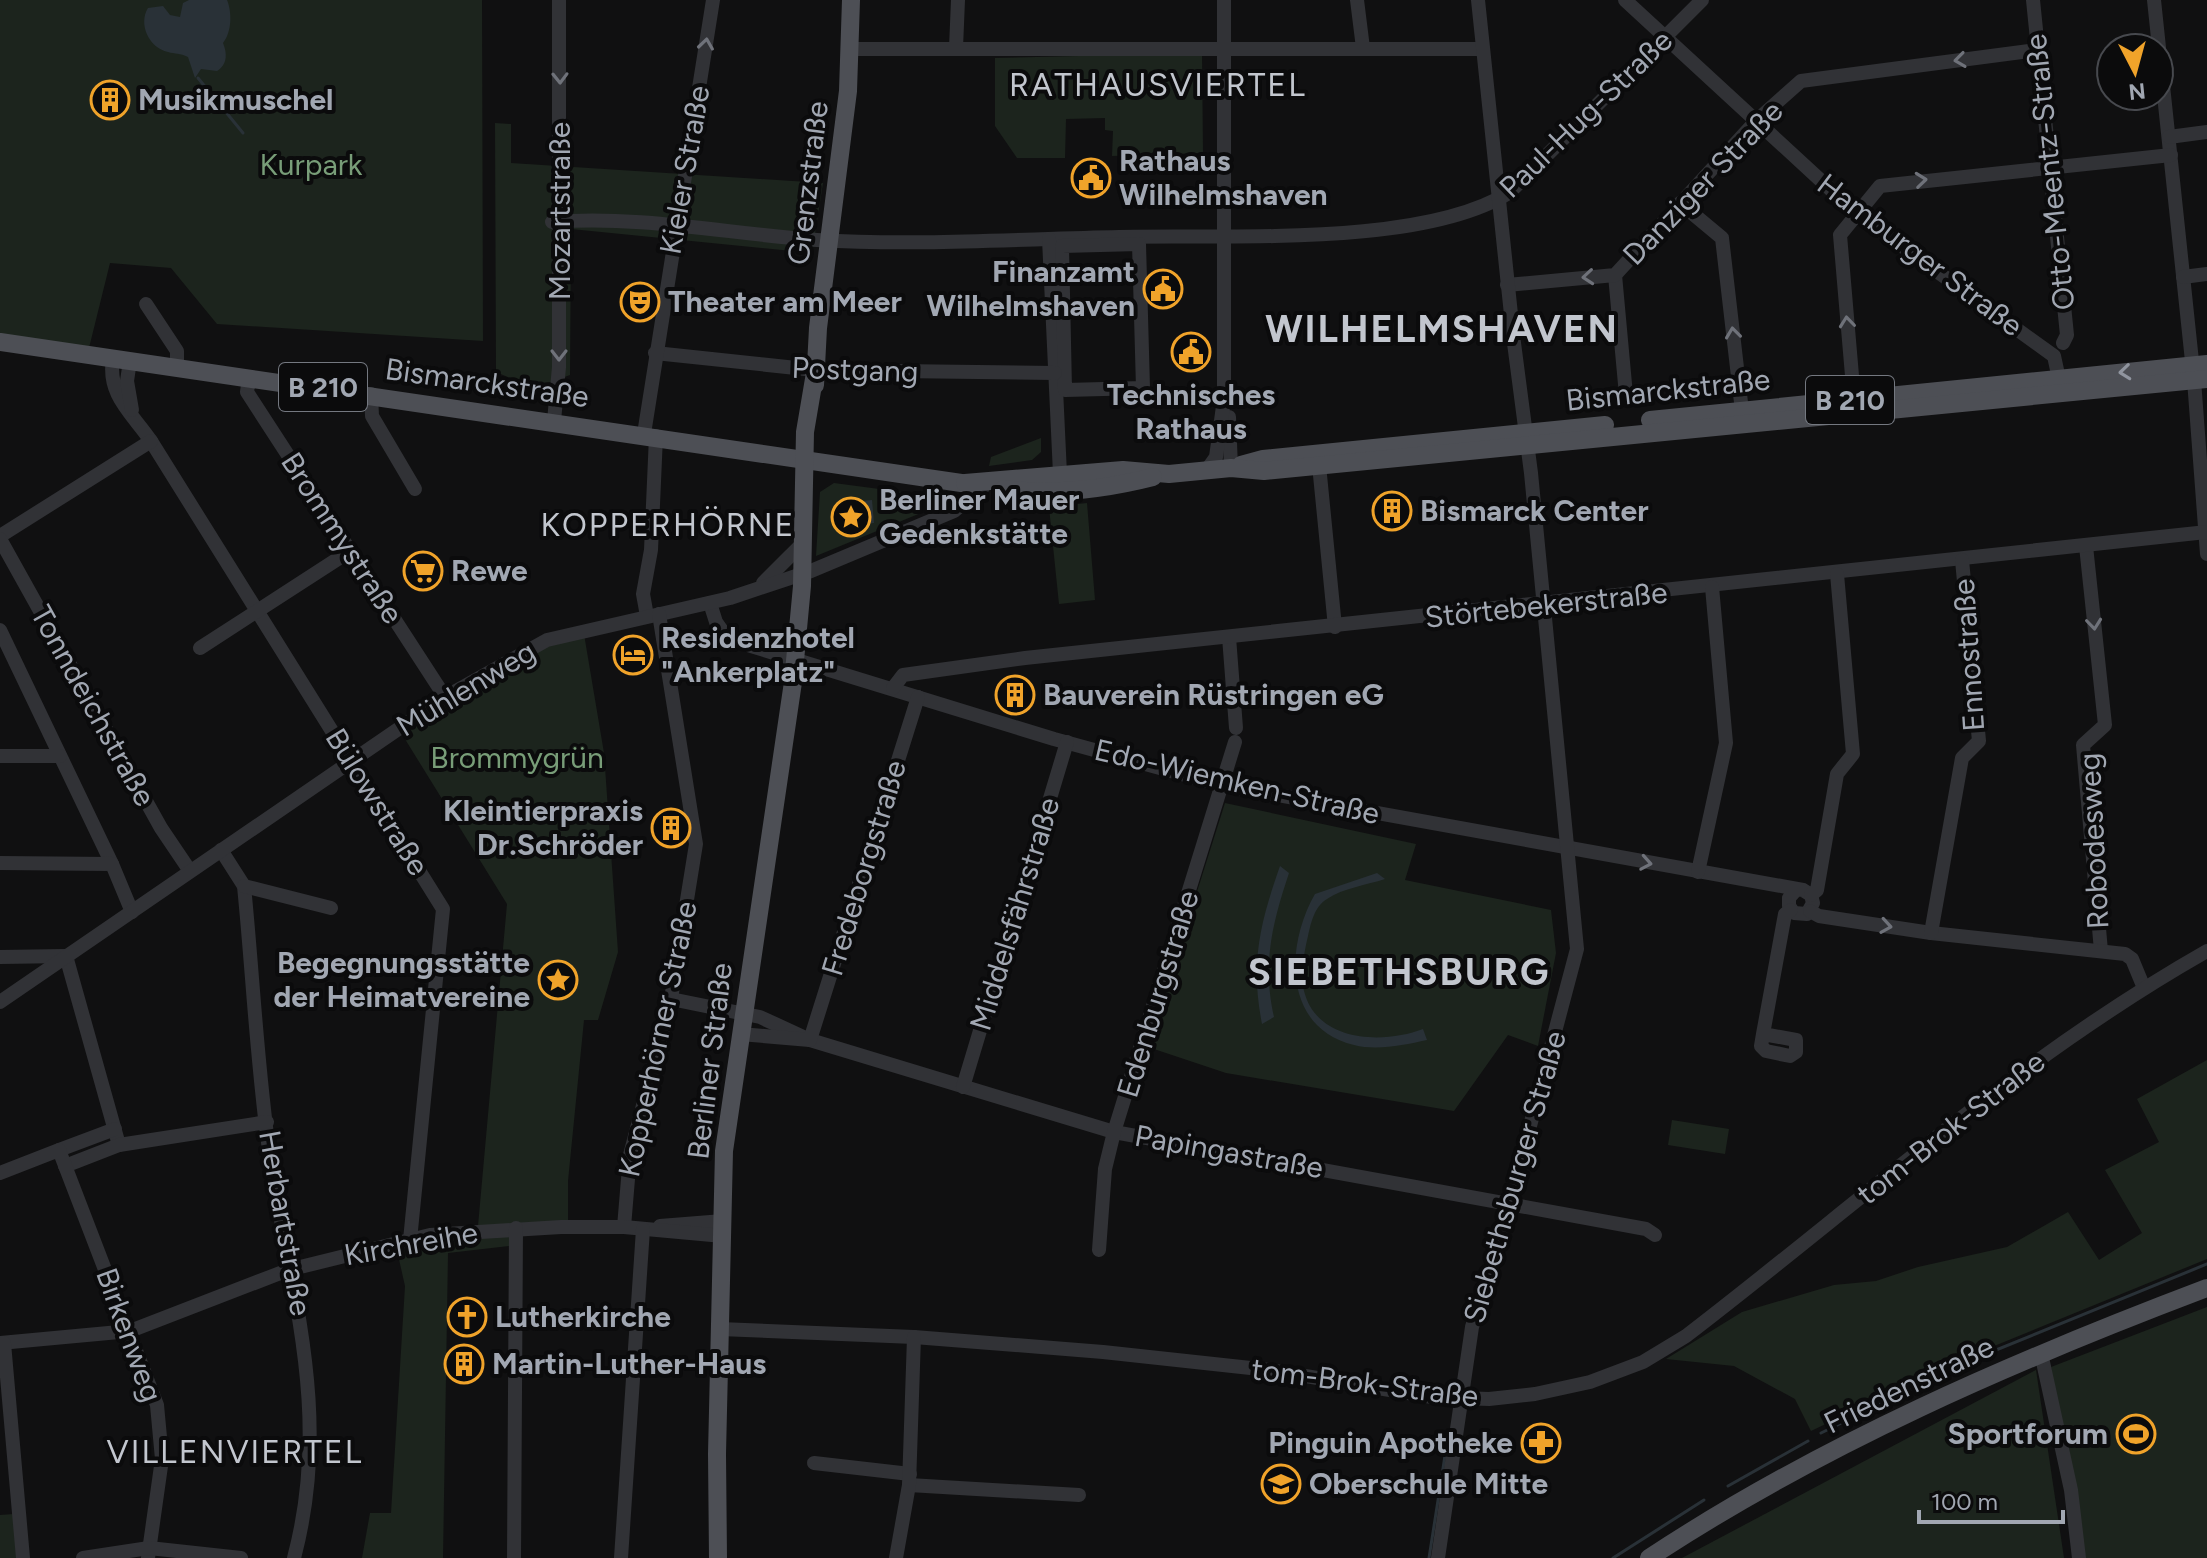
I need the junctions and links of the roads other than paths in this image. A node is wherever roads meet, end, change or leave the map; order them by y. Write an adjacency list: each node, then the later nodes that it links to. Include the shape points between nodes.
1 (559, 0): 27 (street, Mozartstraße, one-way to 27)
2 (713, 0): 28 (street, Kieler Straße, one-way to 2)
3 (851, 0): 16 (main road, Grenzstraße)
4 (958, 0): 14 (street)
5 (1224, 0): 13 (street)
6 (1357, 0): 15 (street)
7 (1478, 0): 17 (street, Siebethsburger Straße)
8 (1625, 0): 12 (street, Hamburger Straße)
9 (1702, 0): 12 (street, Paul-Hug-Straße)
10 (2033, 0): 18 (street, Otto-Meentz-Straße)
11 (2154, 0): 21 (street)
12 (1665, 38): 19 (street, Hamburger Straße); 24 (street, Paul-Hug-Straße)
13 (1225, 47): 14 (street); 15 (street); 29 (street)
14 (956, 48): 16 (street)
15 (1363, 48): 17 (street)
16 (852, 49): 31 (main road, Grenzstraße)
17 (1483, 49): 24 (street, Siebethsburger Straße)
18 (2037, 50): 19 (street, Danziger Straße, one-way to 19, via 1801,81); 23 (street, Otto-Meentz-Straße)
19 (1756, 121): 25 (street, Danziger Straße); 26 (street, Hamburger Straße)
20 (2207, 132): 21 (street)
21 (2169, 137): 22 (street)
22 (2171, 155): 23 (street); 34 (street)
23 (2051, 166): 26 (street, one-way to 23, via 1880,186 1890,183); 38 (street, Otto-Meentz-Straße, via 2067,335)
24 (1498, 200): 29 (street, Paul-Hug-Straße, via 1386,229); 35 (street, Siebethsburger Straße)
25 (1680, 203): 33 (street, Danziger Straße); 54 (street, one-way to 25, via 1722,238)
26 (1855, 212): 39 (street, Hamburger Straße); 53 (street, one-way to 26, via 1839,243)
27 (555, 222): 28 (street, Paul-Hug-Straße); 55 (street, Mozartstraße, one-way to 55, via 559,367)
28 (675, 225): 31 (street, Paul-Hug-Straße); 40 (street, Kieler Straße)
29 (1222, 235): 30 (street, Paul-Hug-Straße); 52 (street)
30 (1049, 239): 31 (street, Paul-Hug-Straße); 45 (street)
31 (828, 240): 43 (main road, Grenzstraße)
32 (2207, 274): 34 (street)
33 (1615, 275): 35 (street, Danziger Straße, one-way to 35); 51 (street)
34 (2183, 277): 44 (street)
35 (1507, 285): 57 (street, Siebethsburger Straße)
36 (146, 304): 42 (street, via 177,351)
37 (0, 342): 41 (main road, Bismarckstraße / B 210)
38 (2063, 343)
39 (2039, 346): 47 (street, Hamburger Straße, via 2054,356); 49 (street, Hamburger Straße, via 2043,367)
40 (655, 353): 43 (street, Postgang); 56 (street, Kieler Straße)
41 (122, 360): 42 (main road, Bismarckstraße / B 210); 58 (street, Bülowstraße, via 133,414)
42 (177, 367): 46 (main road, Bismarckstraße / B 210)
43 (815, 372): 45 (street, Postgang); 59 (main road, Grenzstraße, via 814,433)
44 (2200, 372): 47 (main road, Bismarckstraße / B 210, one-way to 47); 49 (main road, Bismarckstraße / B 210); 67 (street)
45 (1055, 373): 64 (street, via 1059,450)
46 (249, 377): 50 (main road, Bismarckstraße / B 210); 71 (street, Brommystraße, via 247,392)
47 (2059, 379): 49 (main road, Bismarckstraße / B 210)
48 (1143, 388): 48 (street, via 1065,390 1062,246 1139,244)
49 (2037, 389): 53 (main road, Bismarckstraße / B 210); 57 (main road, Bismarckstraße / B 210)
50 (371, 394): 55 (main road, Bismarckstraße / B 210); 66 (street, via 372,416)
51 (1626, 395)
52 (1224, 399): 61 (street); 62 (street, via 1216,457)
53 (1854, 399): 54 (main road, Bismarckstraße / B 210)
54 (1742, 411): 57 (main road, Bismarckstraße / B 210)
55 (554, 421): 56 (main road, Bismarckstraße / B 210)
56 (650, 435): 59 (main road, Bismarckstraße / B 210); 81 (street, Kopperhörner Straße, via 651,550 643,594)
57 (1526, 438): 60 (main road, Bismarckstraße / B 210); 61 (main road, Bismarckstraße / B 210, via 1263,459); 79 (street, Siebethsburger Straße)
58 (151, 441): 68 (street); 80 (street, Bülowstraße)
59 (805, 459): 65 (main road, Bismarckstraße / B 210); 69 (main road, Grenzstraße)
60 (1319, 465): 61 (main road, Bismarckstraße / B 210, via 1264,471); 82 (street)
61 (1231, 468): 62 (main road, Bismarckstraße / B 210)
62 (1206, 471): 63 (main road, Bismarckstraße / B 210)
63 (1169, 474): 64 (main road, Bismarckstraße / B 210, via 1123,470); 64 (main road, Bismarckstraße / B 210, via 1078,489)
64 (1047, 480): 65 (main road, Bismarckstraße / B 210)
65 (974, 485): 74 (street, Mühlenweg, via 954,511)
66 (415, 489)
67 (2206, 532): 70 (street, Störtebekerstraße); 72 (street)
68 (0, 537): 99 (street, Tonndeichstraße, via 153,815)
69 (802, 544): 74 (main road, Berliner Straße); 76 (street)
70 (2086, 546): 73 (street, Störtebekerstraße); 109 (street, Robodesweg, one-way to 109, via 2105,725 2083,745)
71 (350, 551): 80 (street); 88 (street, Brommystraße)
72 (2207, 554)
73 (1962, 560): 75 (street, Störtebekerstraße); 108 (street, Ennostraße, via 1979,741 1962,758)
74 (802, 574): 76 (street, Mühlenweg); 86 (main road, Berliner Straße)
75 (1837, 574): 77 (street, Störtebekerstraße); 103 (street, via 1853,754 1837,774 1817,890)
76 (758, 587): 78 (street, Mühlenweg)
77 (1712, 587): 79 (street, Störtebekerstraße); 100 (street, via 1726,743)
78 (710, 603): 81 (street, Mühlenweg); 86 (street, Edo-Wiemken-Straße, via 728,639)
79 (1544, 605): 82 (street, Störtebekerstraße); 95 (street, Siebethsburger Straße)
80 (256, 610): 85 (street); 93 (street, Bülowstraße)
81 (653, 615): 88 (street, Mühlenweg, via 547,640); 114 (street, Kopperhörner Straße, via 696,844)
82 (1335, 627): 84 (street, Störtebekerstraße)
83 (0, 630): 92 (street)
84 (1229, 637): 87 (street, Störtebekerstraße, via 903,675); 94 (street, Edenburgstraße, via 1236,735)
85 (200, 648)
86 (795, 658): 87 (street, Edo-Wiemken-Straße); 116 (main road, Berliner Straße)
87 (893, 688): 89 (street, Edo-Wiemken-Straße)
88 (445, 697): 93 (street, Mühlenweg)
89 (918, 697): 90 (street, Edo-Wiemken-Straße); 119 (street, Fredeborgstraße)
90 (1067, 742): 94 (street, Edo-Wiemken-Straße); 120 (street, Middelsfährstraße)
91 (0, 756): 92 (street)
92 (60, 756): 98 (street)
93 (351, 761): 96 (street, Mühlenweg); 134 (street, Bülowstraße, via 443,909)
94 (1222, 785): 95 (street, Edo-Wiemken-Straße); 123 (street, Edenburgstraße)
95 (1570, 849): 100 (street, Edo-Wiemken-Straße, one-way to 100); 128 (street, Siebethsburger Straße, via 1577,949)
96 (221, 850): 99 (street, Mühlenweg); 101 (street, Herbartstraße)
97 (0, 863): 98 (street)
98 (112, 864): 107 (street)
99 (190, 871): 107 (street, Mühlenweg)
100 (1698, 872): 102 (street, Edo-Wiemken-Straße)
101 (244, 886): 104 (street); 121 (street, Herbartstraße)
102 (1795, 891): 103 (street, Edo-Wiemken-Straße); 105 (street, via 1789,898)
103 (1811, 895): 106 (street)
104 (331, 908)
105 (1791, 910): 106 (street, via 1803,915); 118 (street, via 1785,914)
106 (1810, 911): 108 (street, one-way to 108)
107 (132, 912): 111 (street, Mühlenweg)
108 (1931, 933): 109 (street)
109 (2101, 951): 113 (street, via 2129,956)
110 (2207, 951): 113 (street, tom-Brok-Straße)
111 (66, 956): 112 (street); 115 (street, Mühlenweg); 122 (street)
112 (0, 957)
113 (2144, 988): 143 (street, tom-Brok-Straße, via 2019,1073 1663,1351 1617,1373 1564,1389)
114 (671, 999): 116 (street, Papingastraße); 129 (street, Kopperhörner Straße, via 630,1155)
115 (0, 1002)
116 (743, 1013): 117 (main road, Berliner Straße); 119 (street, Papingastraße)
117 (740, 1034): 119 (street, Papingastraße); 132 (main road, Berliner Straße, via 724,1151)
118 (1763, 1034)
119 (810, 1040): 120 (street, Papingastraße)
120 (963, 1087): 123 (street, Papingastraße)
121 (267, 1122): 124 (street); 136 (street, Herbartstraße)
122 (115, 1129): 124 (street); 125 (street)
123 (1114, 1132): 128 (street, Papingastraße); 135 (street, Edenburgstraße, via 1105,1169)
124 (119, 1145): 126 (street)
125 (59, 1150): 126 (street, Birkenweg); 127 (street)
126 (65, 1166): 139 (street, Birkenweg)
127 (0, 1173)
128 (1510, 1203): 133 (street, Papingastraße); 143 (street, Siebethsburger Straße, via 1472,1327)
129 (624, 1227): 130 (street, Kirchreihe); 131 (street, Kirchreihe)
130 (516, 1228): 134 (street, Kirchreihe); 152 (street)
131 (643, 1229): 132 (street, Kirchreihe); 153 (street)
132 (723, 1229): 138 (main road, Berliner Straße)
133 (1655, 1235)
134 (410, 1240): 136 (street, Kirchreihe)
135 (1099, 1250)
136 (288, 1270): 139 (street, Kirchreihe); 151 (street, Herbartstraße, via 303,1328 311,1402 303,1524)
137 (2207, 1288): 142 (main road, Friedenstraße)
138 (720, 1329): 140 (street, tom-Brok-Straße); 154 (main road, Berliner Straße)
139 (130, 1331): 141 (street, Kirchreihe); 147 (street, Birkenweg, via 157,1405 162,1459)
140 (914, 1337): 143 (street, tom-Brok-Straße, via 1222,1364); 145 (street)
141 (2, 1343): 148 (street)
142 (2041, 1353): 157 (main road, Friedenstraße, via 1896,1419); 158 (street, via 2071,1490)
143 (1462, 1399): 156 (street, Siebethsburger Straße)
144 (814, 1463): 145 (street)
145 (910, 1479): 146 (street); 155 (street)
146 (1079, 1495)
147 (149, 1553): 149 (street); 150 (street)
148 (23, 1558)
149 (83, 1558)
150 (241, 1558)
151 (294, 1558)
152 (514, 1558)
153 (621, 1558)
154 (718, 1558)
155 (896, 1558)
156 (1438, 1558)
157 (1649, 1558)
158 (2079, 1558)

